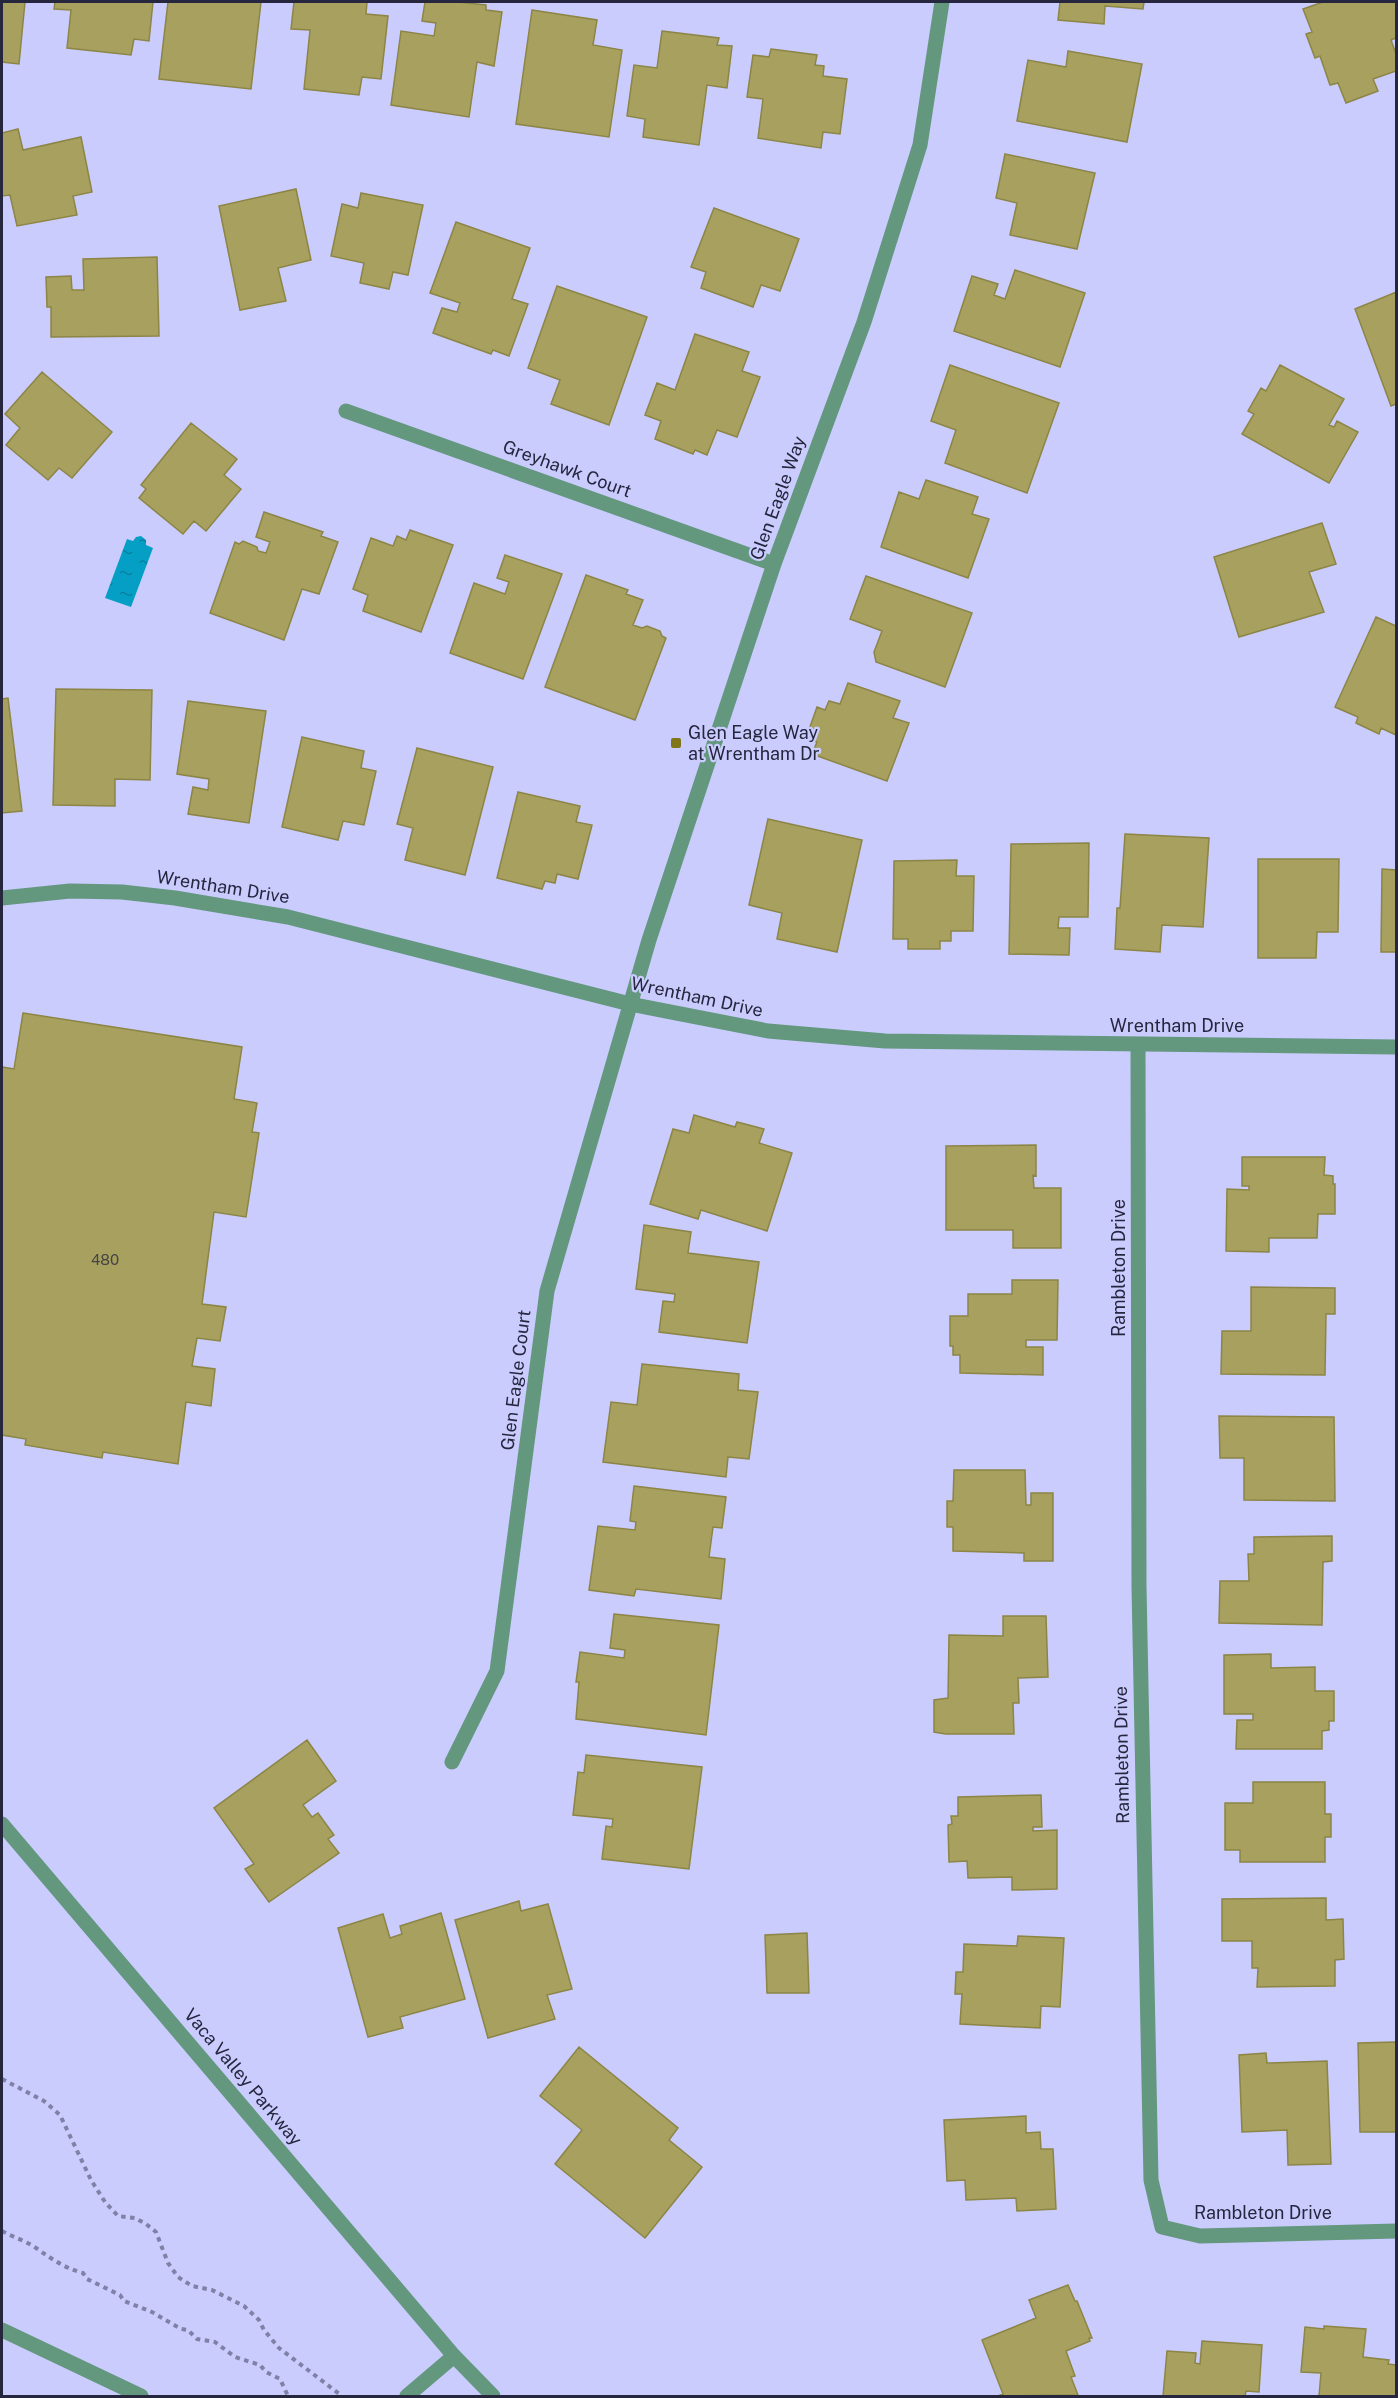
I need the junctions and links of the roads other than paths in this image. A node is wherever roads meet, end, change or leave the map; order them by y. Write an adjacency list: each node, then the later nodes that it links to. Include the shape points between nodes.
1 (942, 2): 3 (street, Glen Eagle Way, via 920,145 864,322)
2 (346, 411): 3 (street, Greyhawk Court)
3 (774, 564): 5 (street, Glen Eagle Way)
4 (2, 898): 5 (street, Wrentham Drive, via 70,891 174,898 299,920)
5 (630, 1004): 6 (street, Wrentham Drive, via 768,1031 885,1041); 8 (street, Glen Eagle Court, via 547,1291 497,1671)
6 (1138, 1045): 7 (street, Wrentham Drive); 10 (street, Rambleton Drive, via 1138,1587 1151,2180 1162,2226 1200,2236)
7 (1396, 1047)
8 (452, 1762)
9 (2, 1824): 12 (street, Vaca Valley Parkway)
10 (1396, 2231)
11 (2, 2330): 13 (street)
12 (454, 2356): 14 (street); 15 (street, Vaca Valley Parkway)
13 (141, 2397)
14 (407, 2397)
15 (493, 2397)

